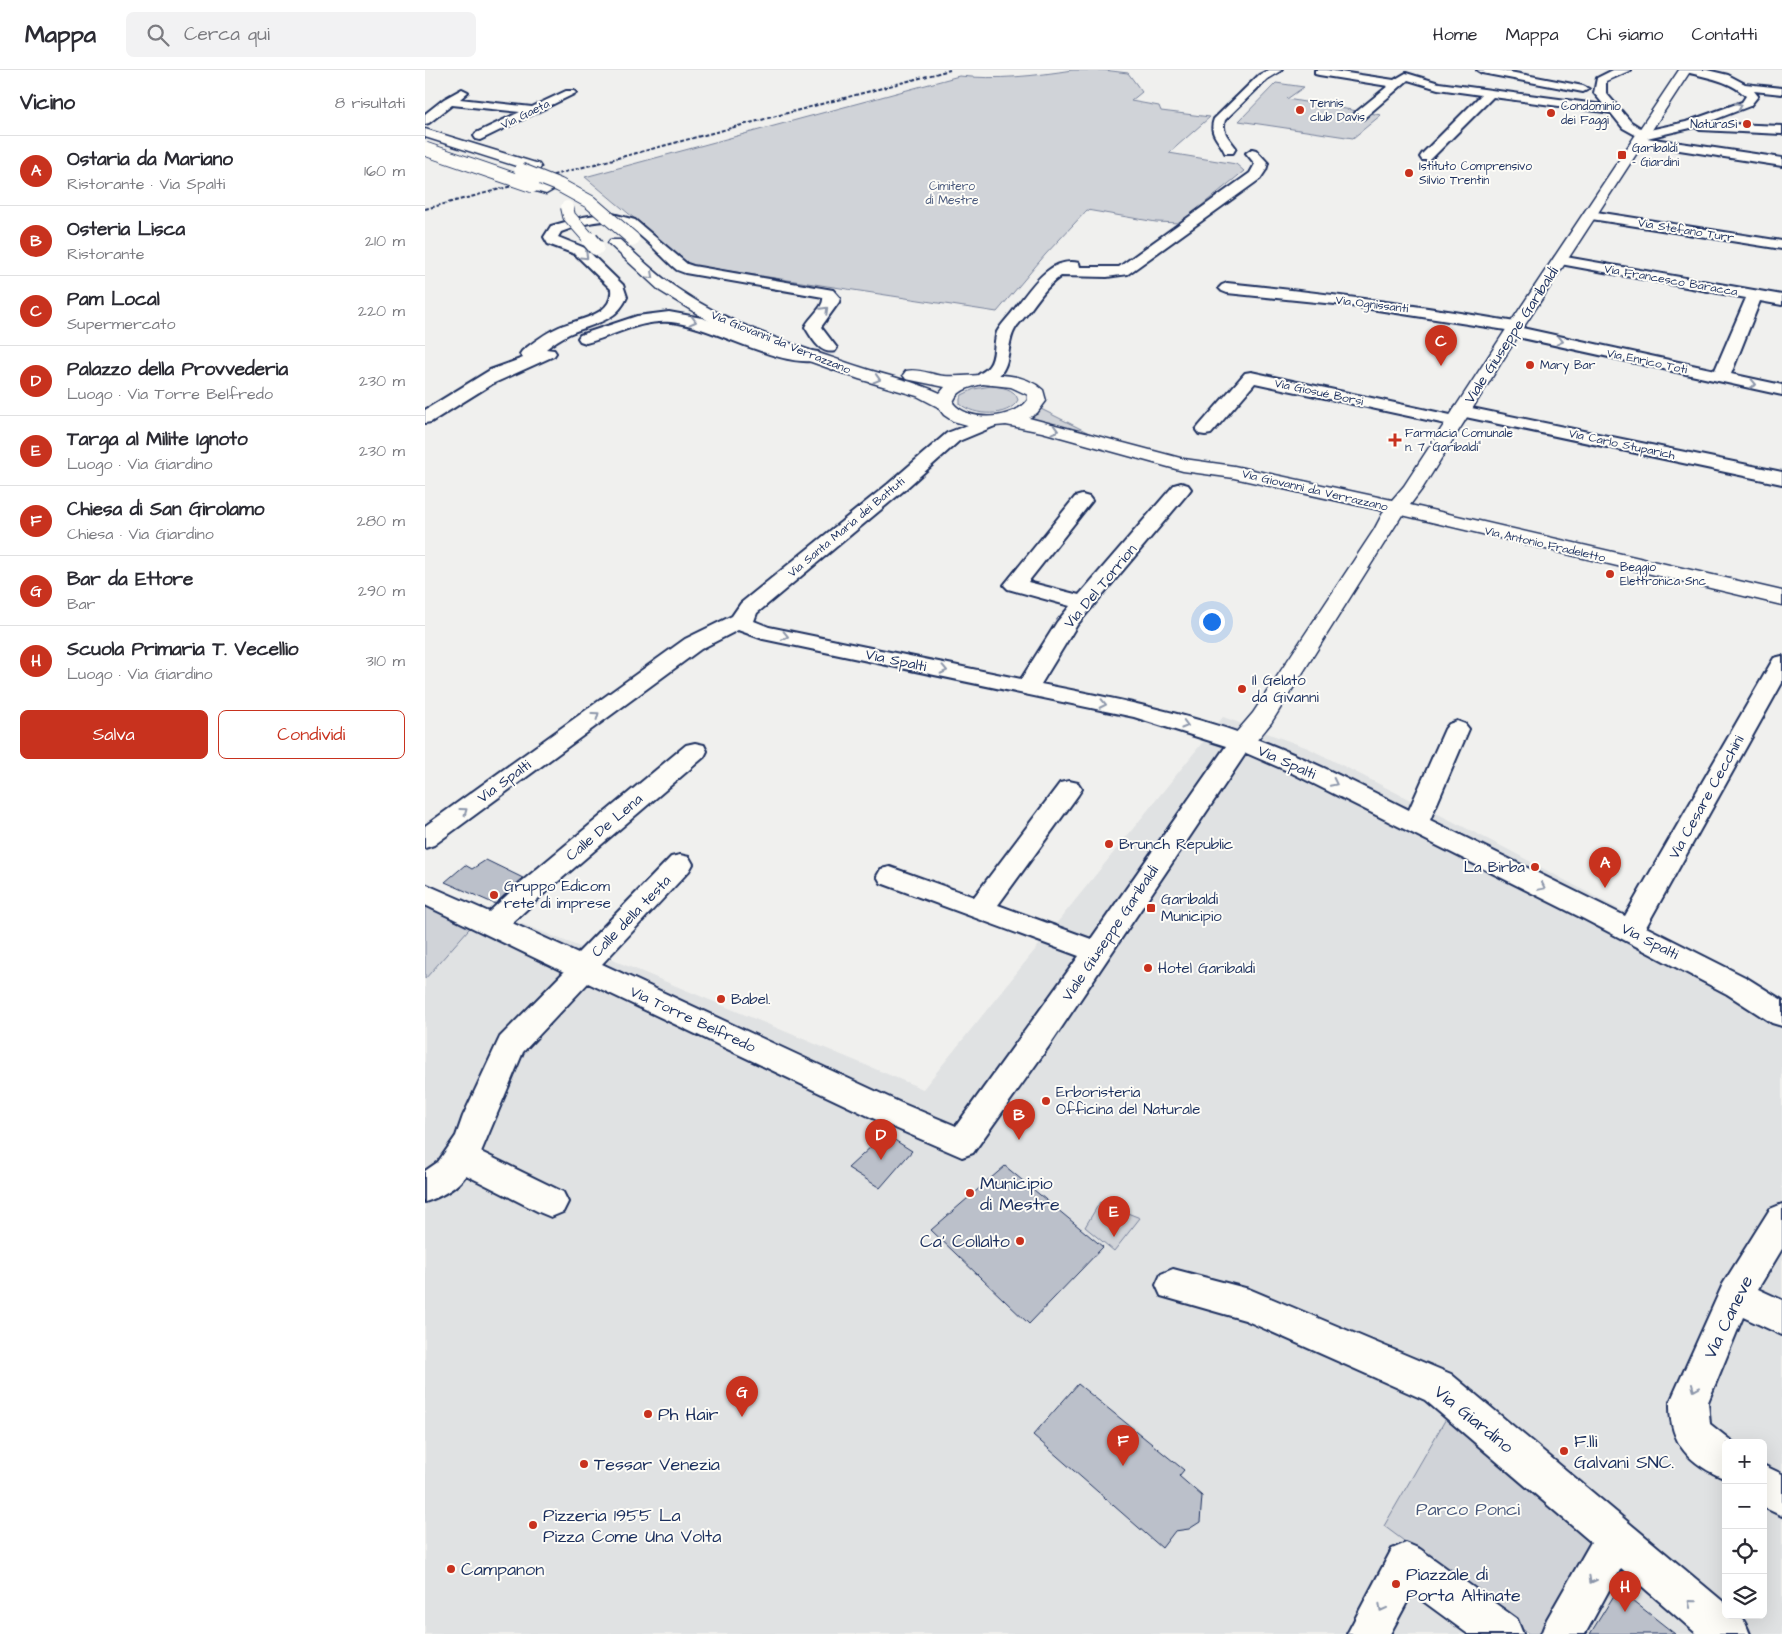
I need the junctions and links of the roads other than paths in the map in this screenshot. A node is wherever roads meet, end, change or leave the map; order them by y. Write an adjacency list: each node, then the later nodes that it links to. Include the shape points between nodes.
1 (1277, 70): 44 (street, via 1250,90 1219,120 1217,127 1218,132 1254,164 1258,173 1123,271 1057,271 1044,280 1006,331)
2 (1482, 70): 11 (street)
3 (1626, 70): 11 (street, via 1601,80)
4 (1685, 70): 24 (main road, Viale Giuseppe Garibaldi)
5 (1690, 70): 8 (street)
6 (1319, 72): 7 (street)
7 (1397, 84): 13 (street, via 1406,76 1438,86); 18 (street)
8 (1745, 87): 10 (street); 20 (street, one-way to 8, via 1747,104 1752,96)
9 (464, 90): 14 (street)
10 (1782, 91)
11 (1601, 92): 17 (street)
12 (570, 93): 16 (street, Via Gaeta)
13 (1490, 93): 17 (street); 28 (street)
14 (444, 104): 15 (street); 16 (street); 19 (street)
15 (425, 108)
16 (532, 110): 23 (street, Via Gaeta)
17 (1613, 110): 24 (street)
18 (1359, 116)
19 (425, 120)
20 (1689, 125): 21 (street); 24 (street)
21 (1782, 130)
22 (425, 133): 30 (main road)
23 (481, 136)
24 (1641, 138): 29 (street); 34 (main road, Viale Giuseppe Garibaldi)
25 (425, 140): 30 (main road)
26 (425, 144): 30 (main road)
27 (425, 149): 31 (main road, bridge)
28 (1426, 157)
29 (1782, 162)
30 (523, 170): 31 (main road, bridge); 31 (main road); 32 (main road, bridge, via 566,183)
31 (548, 186): 32 (main road, Via Giovanni da Verrazzano, bridge); 33 (main road, Via Giovanni da Verrazzano)
32 (590, 202): 41 (main road, Via Giovanni da Verrazzano, bridge, via 676,278 703,295)
33 (567, 207): 42 (street, bridge, via 569,216 634,292 623,312 605,323); 43 (main road, Via Giovanni da Verrazzano, one-way to 43, via 584,214 648,274 686,302)
34 (1590, 215): 35 (street, Via Stefano Turr); 36 (main road, Viale Giuseppe Garibaldi)
35 (1782, 245)
36 (1560, 260): 38 (street, Via Francesco Baracca); 40 (main road, Viale Giuseppe Garibaldi)
37 (1227, 288): 40 (street, Via Ognissanti, via 1407,308)
38 (1755, 295): 39 (street, Via Francesco Baracca); 45 (street)
39 (1782, 300)
40 (1514, 329): 45 (street, Via Enrico Toti, one-way to 45); 52 (main road, Viale Giuseppe Garibaldi)
41 (829, 348): 42 (street, one-way to 42, via 813,327 815,320 831,305 832,298 828,293 690,270 682,267 629,222 606,218 555,229 551,237 553,241 580,251 618,288 621,294 618,303 599,317 564,330); 48 (main road, Via Giovanni da Verrazzano, via 925,379)
42 (528, 354): 47 (street)
43 (812, 356): 47 (street, one-way to 43, via 574,342 656,318 696,321 772,349); 51 (main road, Via Giovanni da Verrazzano, one-way to 51, via 869,377 922,391)
44 (1002, 358): 46 (street, via 996,372); 50 (street)
45 (1721, 377): 49 (street, Via Enrico Toti, one-way to 49)
46 (983, 379): 48 (main road); 50 (main road, via 998,379)
47 (482, 382): 53 (street)
48 (965, 383): 51 (main road, via 945,397)
49 (1782, 390)
50 (1030, 391): 54 (main road, via 1035,404 1030,410); 57 (main road, Via Giovanni da Verrazzano, via 1056,410 1120,440 1190,457)
51 (949, 409): 54 (main road, Via Giovanni da Verrazzano, via 976,421); 56 (street, via 957,420)
52 (1459, 416): 55 (street, Via Giosué Borsi, via 1251,377); 58 (street, Via Carlo Stuparich); 61 (main road, Viale Giuseppe Garibaldi)
53 (425, 418)
54 (998, 421): 56 (street, Via Santa Maria dei Battuti); 57 (main road, Via Giovanni da Verrazzano, one-way to 57, via 1183,465)
55 (1205, 430)
56 (953, 437): 64 (street, Via Santa Maria dei Battuti, via 749,608)
57 (1234, 472): 61 (main road, Via Giovanni da Verrazzano)
58 (1782, 478)
59 (1181, 489): 63 (street, Via Del Torrion)
60 (1082, 502): 63 (street, via 1015,585)
61 (1396, 508): 62 (main road, Via Antonio Fradeletto); 68 (main road, Viale Giuseppe Garibaldi, via 1262,718)
62 (1782, 598)
63 (1085, 603): 66 (street, Via Del Torrion, via 1068,622)
64 (742, 620): 66 (street, Via Spalti, one-way to 66, via 745,626 763,632); 72 (street, Via Spalti, one-way to 64, via 693,644)
65 (1782, 663): 78 (street, Via Cesare Cecchini)
66 (1027, 688): 68 (street, Via Spalti, one-way to 68, via 1138,711)
67 (1457, 729): 71 (street)
68 (1241, 742): 71 (street, Via Spalti, one-way to 71, via 1299,766); 79 (street, Viale Giuseppe Garibaldi)
69 (695, 750): 77 (street, Calle De Lena, via 529,890)
70 (1069, 789): 76 (street)
71 (1416, 824): 78 (street, Via Spalti, one-way to 78)
72 (425, 840)
73 (680, 864): 80 (street, Calle della testa)
74 (890, 876): 76 (street)
75 (425, 894): 77 (street, Via Torre Belfredo)
76 (981, 909): 79 (street)
77 (493, 925): 80 (street, Via Torre Belfredo)
78 (1630, 931): 81 (street, Via Spalti, via 1737,986)
79 (1097, 952): 82 (street, Viale Giuseppe Garibaldi)
80 (584, 967): 82 (street, Via Torre Belfredo); 83 (street, Calle della testa, via 511,1045 470,1142)
81 (1779, 1014)
82 (962, 1144)
83 (460, 1157): 84 (street, Calle della testa, via 450,1172); 85 (street)
84 (425, 1188)
85 (551, 1202)
86 (1782, 1219): 88 (street, Via Caneve)
87 (1173, 1285): 93 (street, Via Giardino, via 1249,1305 1438,1387)
88 (1735, 1295): 89 (street); 90 (street, Via Caneve, one-way to 90, via 1689,1402 1687,1421 1700,1442)
89 (1782, 1318)
90 (1722, 1457)
91 (1767, 1487): 92 (street)
92 (1782, 1497)
93 (1623, 1546): 96 (street, one-way to 96, via 1607,1553); 97 (street, Via Giardino, one-way to 93)
94 (1492, 1631): 95 (street, one-way to 95, via 1406,1563)
95 (1368, 1634)
96 (1562, 1634)
97 (1729, 1634)

